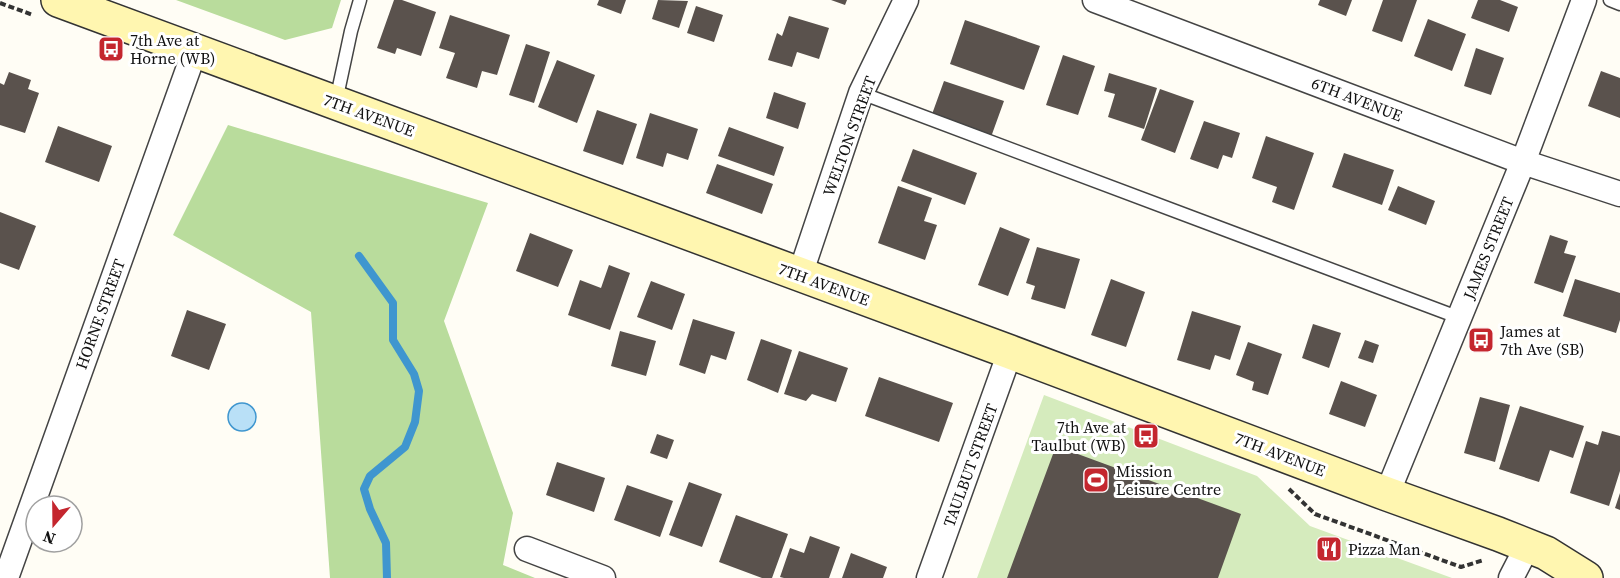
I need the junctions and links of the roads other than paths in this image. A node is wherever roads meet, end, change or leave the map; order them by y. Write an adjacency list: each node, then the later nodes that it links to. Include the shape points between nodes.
1 (58, 0): 8 (street, 7TH AVENUE)
2 (360, 0): 10 (lane)
3 (906, 0): 9 (street, WELTON STREET)
4 (1095, 0): 11 (street, 6TH AVENUE)
5 (1584, 0): 11 (street, JAMES STREET)
6 (1610, 0): 7 (lane)
7 (1620, 4)
8 (195, 50): 10 (street, 7TH AVENUE); 19 (street, HORNE STREET)
9 (861, 93): 13 (street, WELTON STREET); 14 (lane)
10 (336, 102): 13 (street, 7TH AVENUE)
11 (1523, 162): 12 (street, 6TH AVENUE); 14 (street, JAMES STREET)
12 (1620, 194)
13 (800, 275): 15 (street, 7TH AVENUE)
14 (1460, 318): 16 (street, JAMES STREET)
15 (1010, 352): 16 (street, 7TH AVENUE); 21 (street, TAULBUT STREET)
16 (1387, 494): 17 (street, 7TH AVENUE)
17 (1527, 545): 22 (street); 23 (street, 7TH AVENUE)
18 (528, 549): 20 (street)
19 (6, 578)
20 (603, 578)
21 (929, 578)
22 (1510, 578)
23 (1586, 578)

